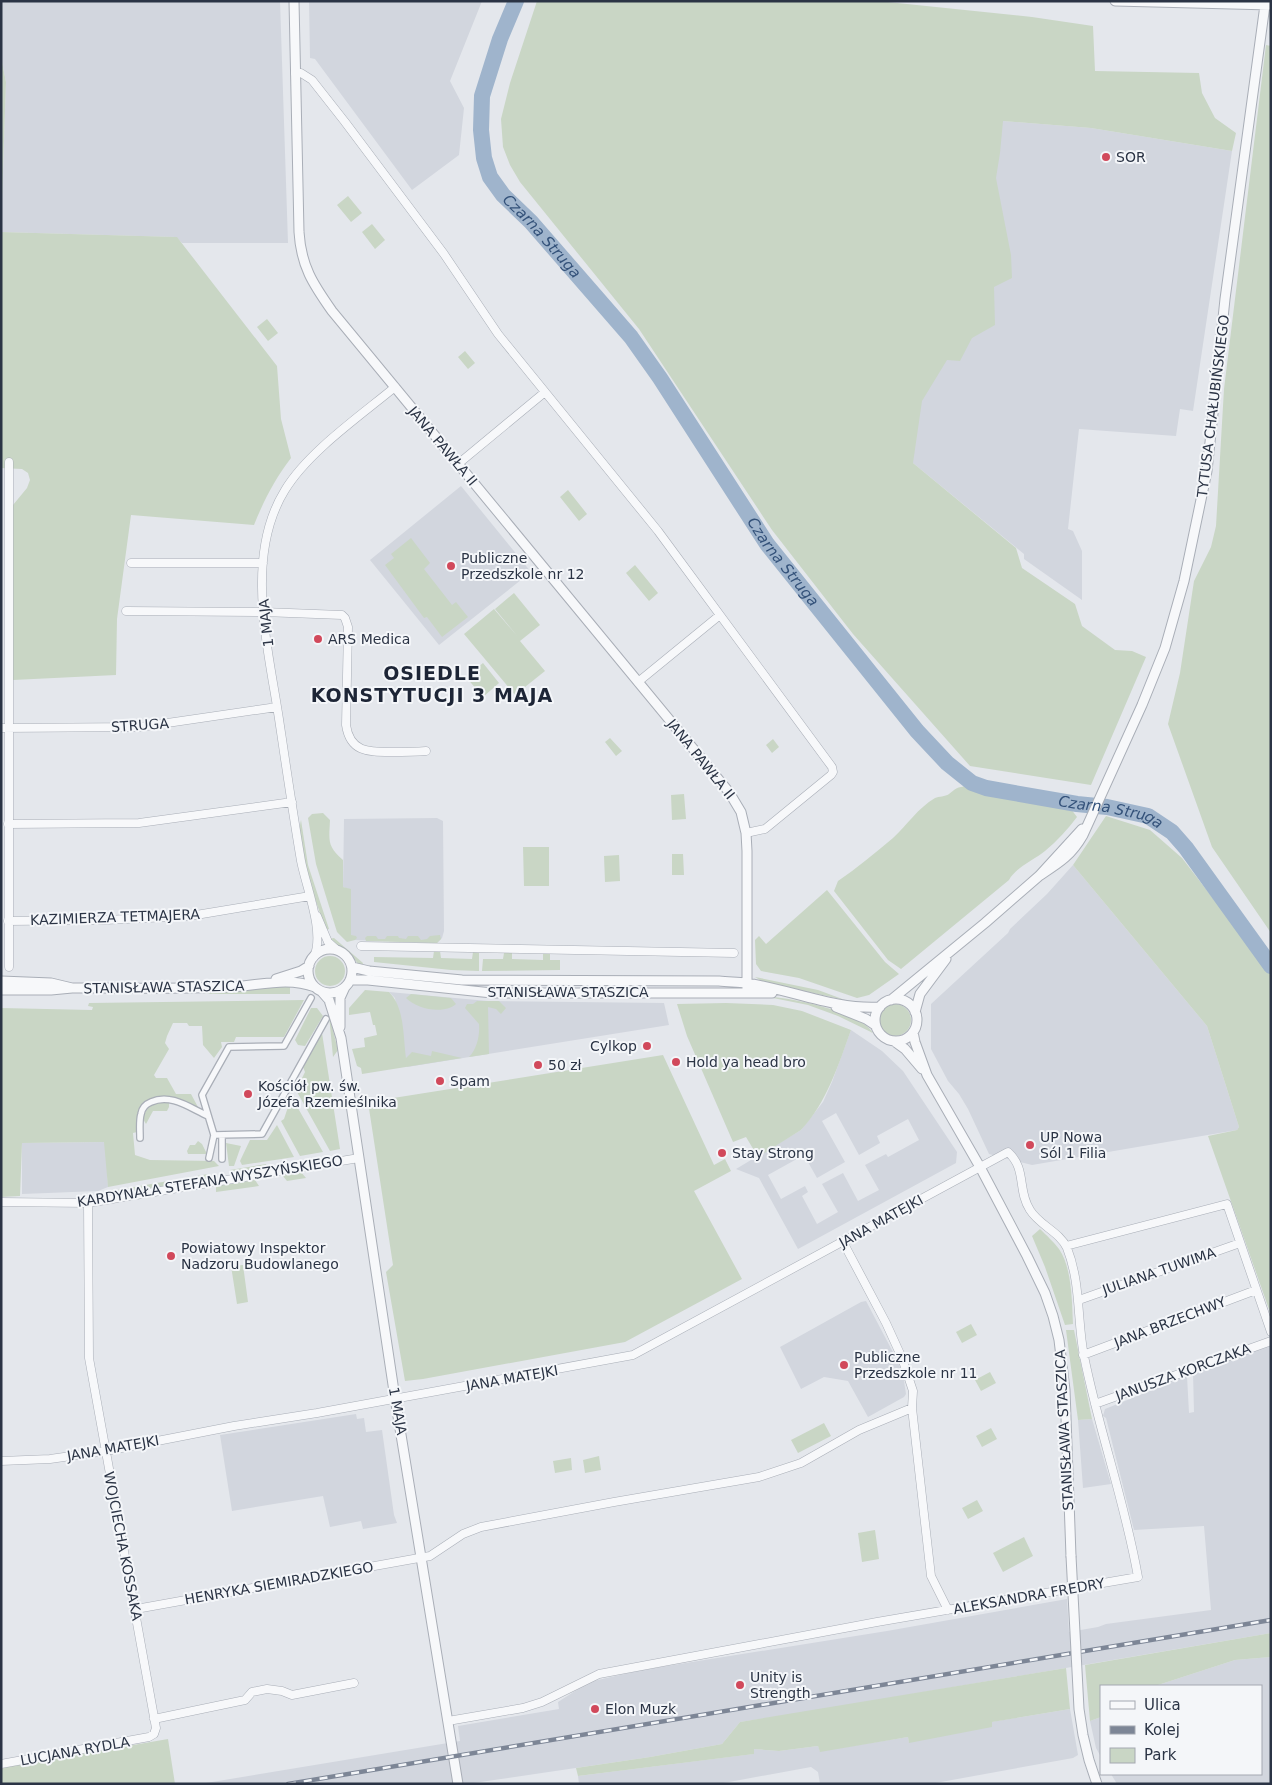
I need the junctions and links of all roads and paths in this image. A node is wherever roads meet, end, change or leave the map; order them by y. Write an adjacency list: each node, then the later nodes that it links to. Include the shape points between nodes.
1 (294, 1): 4 (street, JANA PAWŁA II)
2 (1115, 1): 3 (street)
3 (1268, 5): 27 (street, TYTUSA CHAŁUBIŃSKIEGO, via 1225,299 1207,471 1169,637 1142,705 1076,848)
4 (295, 73): 5 (street, JANA PAWŁA II, via 300,247 306,270 332,311); 6 (street, via 302,73 312,80 345,122)
5 (395, 387): 8 (street, JANA PAWŁA II); 10 (street, 1 MAJA, via 314,455 293,477 271,518)
6 (545, 392): 8 (street); 14 (street, via 658,531)
7 (9, 462): 12 (street)
8 (458, 464): 15 (street, JANA PAWŁA II)
9 (131, 563): 10 (street)
10 (263, 563): 13 (street, 1 MAJA)
11 (126, 611): 13 (street)
12 (5, 612): 17 (street)
13 (264, 612): 16 (street, 1 MAJA); 18 (street, via 337,614 345,618 348,627 346,724 350,738 365,751)
14 (720, 615): 15 (street); 21 (street, via 833,770 765,829)
15 (638, 682): 21 (street, JANA PAWŁA II, via 729,792 741,812)
16 (277, 707): 17 (street, STRUGA, via 140,728); 19 (street, 1 MAJA)
17 (5, 728): 20 (street)
18 (426, 752)
19 (292, 802): 20 (street, via 139,823); 22 (street, 1 MAJA)
20 (8, 824): 24 (street)
21 (746, 833): 37 (street, JANA PAWŁA II)
22 (310, 896): 23 (street, 1 MAJA); 24 (street, KAZIMIERZA TETMAJERA, via 173,917)
23 (313, 907): 26 (street, 1 MAJA, via 328,942); 29 (street, 1 MAJA, via 318,946)
24 (8, 921): 31 (street)
25 (361, 946): 28 (street)
26 (337, 950): 29 (street, via 324,950); 32 (street, via 347,957)
27 (952, 950): 41 (street, TYTUSA CHAŁUBIŃSKIEGO); 44 (street, TYTUSA CHAŁUBIŃSKIEGO, via 920,994)
28 (734, 953)
29 (314, 957): 30 (street)
30 (309, 966): 34 (street); 38 (street, via 309,978)
31 (8, 967)
32 (352, 967): 35 (street); 37 (street, STANISŁAWA STASZICA, via 462,980 719,981)
33 (1, 981): 36 (street, STANISŁAWA STASZICA, via 51,983)
34 (266, 982): 36 (street, STANISŁAWA STASZICA, via 231,987); 38 (street, STANISŁAWA STASZICA, via 304,983)
35 (348, 984): 37 (street, STANISŁAWA STASZICA, via 368,980 492,993); 38 (street, via 334,993); 48 (street, 1 MAJA, via 340,998)
36 (72, 988): 39 (street, STANISŁAWA STASZICA)
37 (747, 988): 42 (street, STANISŁAWA STASZICA)
38 (318, 989): 48 (street, 1 MAJA, via 329,1000)
39 (1, 990)
40 (311, 998): 51 (street, via 284,1046 229,1047 202,1095)
41 (891, 1000): 43 (street); 44 (street, via 909,1004)
42 (825, 1002): 43 (street, STANISŁAWA STASZICA); 46 (street, STANISŁAWA STASZICA)
43 (880, 1007): 46 (street, via 876,1012)
44 (915, 1012): 47 (street)
45 (326, 1019): 53 (street, via 262,1134)
46 (875, 1025): 49 (street, via 882,1036)
47 (913, 1032): 49 (street); 50 (street, STANISŁAWA STASZICA)
48 (341, 1038): 56 (street, 1 MAJA)
49 (894, 1041): 50 (street, STANISŁAWA STASZICA)
50 (927, 1075): 58 (street, STANISŁAWA STASZICA)
51 (208, 1116): 52 (street); 54 (street, via 174,1100 153,1101 141,1114)
52 (214, 1135): 53 (street); 55 (street)
53 (222, 1135): 57 (street)
54 (140, 1138)
55 (209, 1158)
56 (360, 1158): 60 (street, KARDYNAŁA STEFANA WYSZYŃSKIEGO); 69 (street, 1 MAJA)
57 (222, 1159)
58 (980, 1167): 61 (street, JANA MATEJKI); 63 (street, via 1008,1152 1016,1159 1022,1193 1030,1210); 83 (street, STANISŁAWA STASZICA, bridge, via 1036,1273 1059,1340 1079,1709)
59 (1, 1202): 60 (street, KARDYNAŁA STEFANA WYSZYŃSKIEGO)
60 (88, 1203): 72 (street, WOJCIECHA KOSSAKA, via 89,1358)
61 (843, 1242): 69 (street, JANA MATEJKI, via 633,1355); 71 (street, via 902,1358 913,1391)
62 (1240, 1243): 63 (street, via 1227,1204); 64 (street); 65 (street, JULIANA TUWIMA)
63 (1066, 1246): 65 (street, ALEKSANDRA FREDRY)
64 (1256, 1290): 66 (street); 68 (street, JANA BRZECHWY)
65 (1079, 1300): 68 (street, ALEKSANDRA FREDRY)
66 (1271, 1332)
67 (1271, 1340): 70 (street, JANUSZA KORCZAKA)
68 (1083, 1355): 70 (street, ALEKSANDRA FREDRY)
69 (395, 1398): 72 (street, JANA MATEJKI); 74 (street, 1 MAJA)
70 (1096, 1404): 76 (street, ALEKSANDRA FREDRY, via 1138,1577)
71 (912, 1408): 74 (street, HENRYKA SIEMIRADZKIEGO, via 859,1430 801,1463 767,1475 481,1527); 76 (street, via 931,1576)
72 (106, 1451): 73 (street, JANA MATEJKI, via 50,1459); 75 (street, WOJCIECHA KOSSAKA)
73 (1, 1461)
74 (422, 1557): 75 (street, HENRYKA SIEMIRADZKIEGO); 79 (street, 1 MAJA)
75 (136, 1610): 78 (street, WOJCIECHA KOSSAKA)
76 (948, 1610): 79 (street, ALEKSANDRA FREDRY, via 600,1674 523,1708)
77 (354, 1683): 78 (street, via 292,1695 260,1690 252,1692 245,1700)
78 (154, 1719): 80 (street, WOJCIECHA KOSSAKA, via 154,1734)
79 (448, 1721): 82 (street, 1 MAJA)
80 (148, 1737): 81 (street, LUCJANA RYDLA)
81 (1, 1764)
82 (458, 1784)
83 (1097, 1784)

